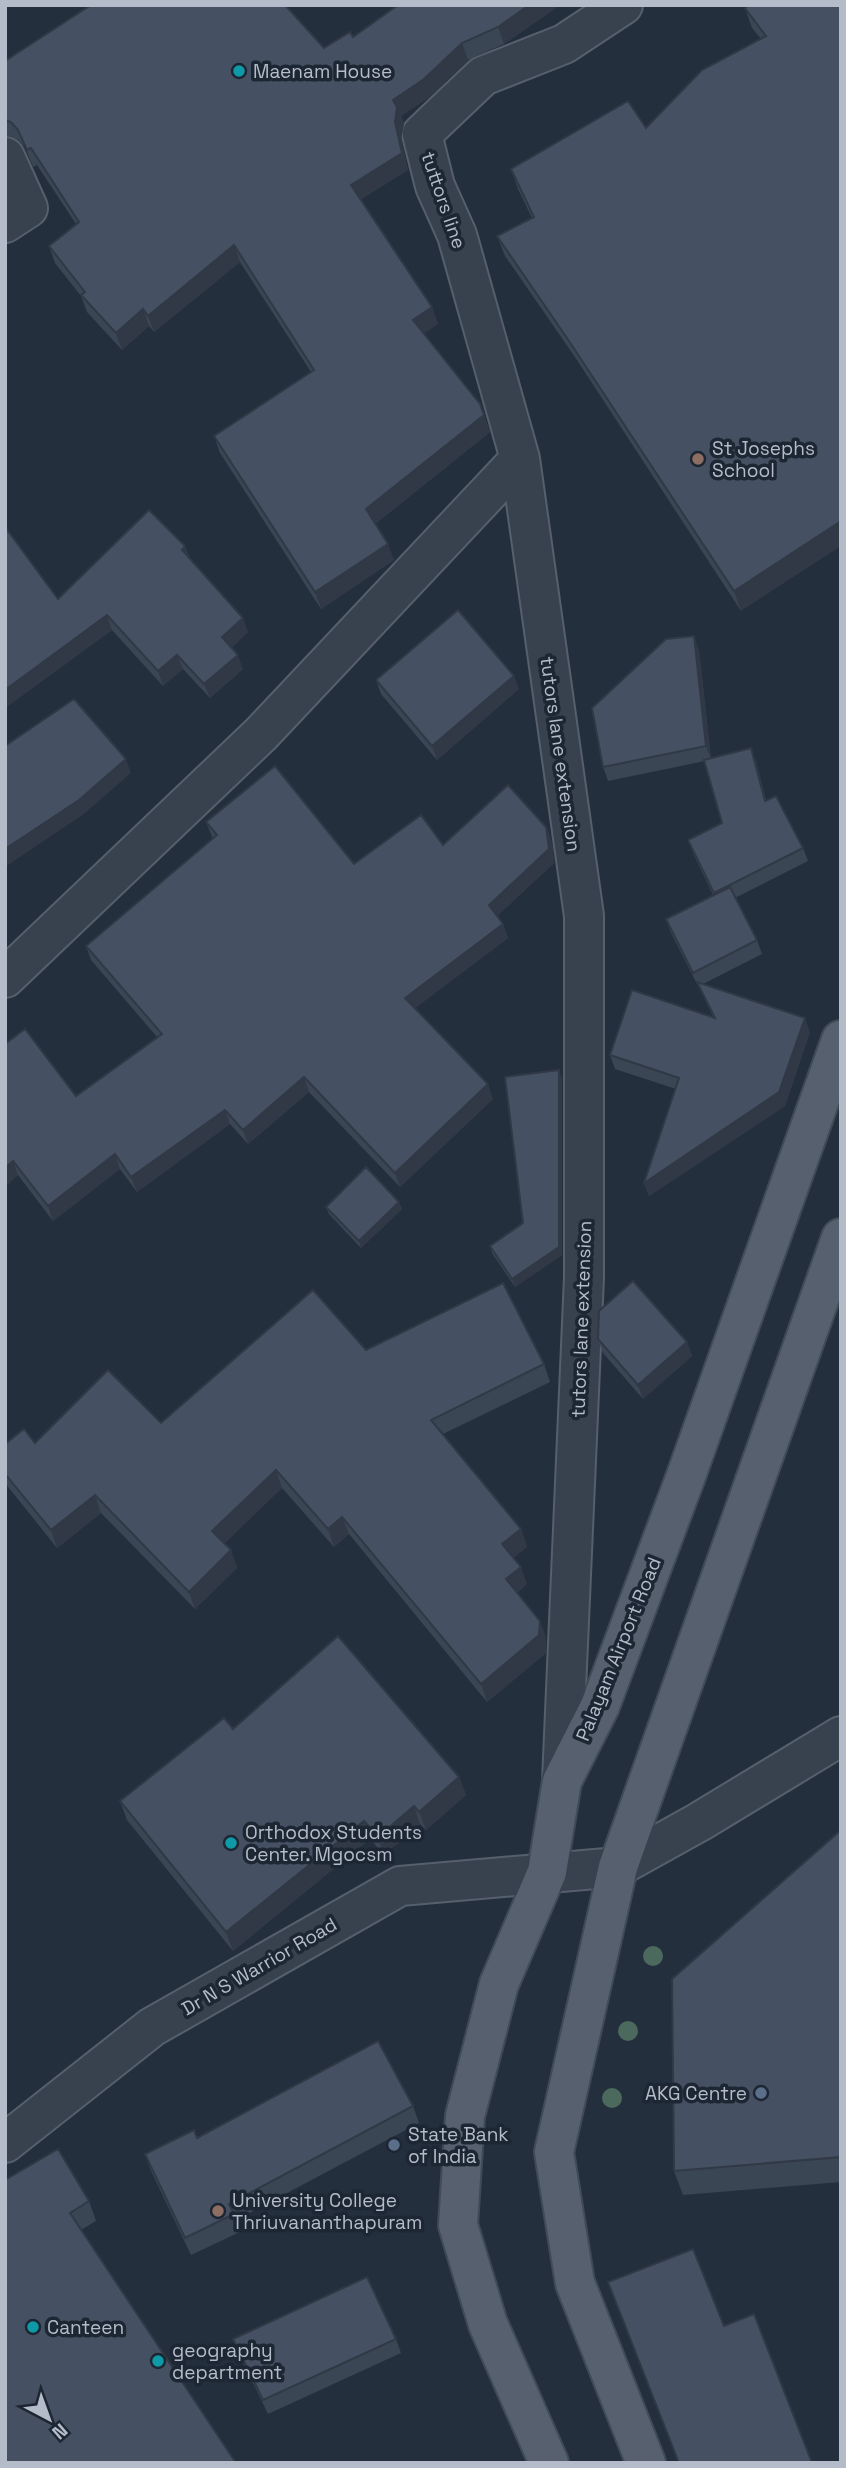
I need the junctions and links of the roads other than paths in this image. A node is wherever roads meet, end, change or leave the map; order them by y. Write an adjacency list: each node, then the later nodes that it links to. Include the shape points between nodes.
1 (623, 5): 4 (street, tuttors line, via 564,44 483,76 422,134 435,186 457,235)
2 (5, 157): 3 (street, via 29,208)
3 (5, 223)
4 (520, 459): 5 (street, via 261,734); 9 (street, tutors lane extension, via 584,916 584,1277)
5 (5, 978)
6 (841, 1040): 9 (main road, Palayam Airport Road, via 605,1693)
7 (841, 1238): 10 (main road)
8 (841, 1736): 10 (street)
9 (562, 1781): 11 (main road, Palayam Airport Road)
10 (618, 1867): 11 (street, Dr N S Warrior Road); 14 (main road, via 554,2152 575,2283)
11 (547, 1872): 12 (street, Dr N S Warrior Road, via 400,1885 152,2027); 13 (main road, Palayam Airport Road, via 499,1984 468,2103 458,2225 488,2324)
12 (5, 2143)
13 (549, 2463)
14 (646, 2463)

